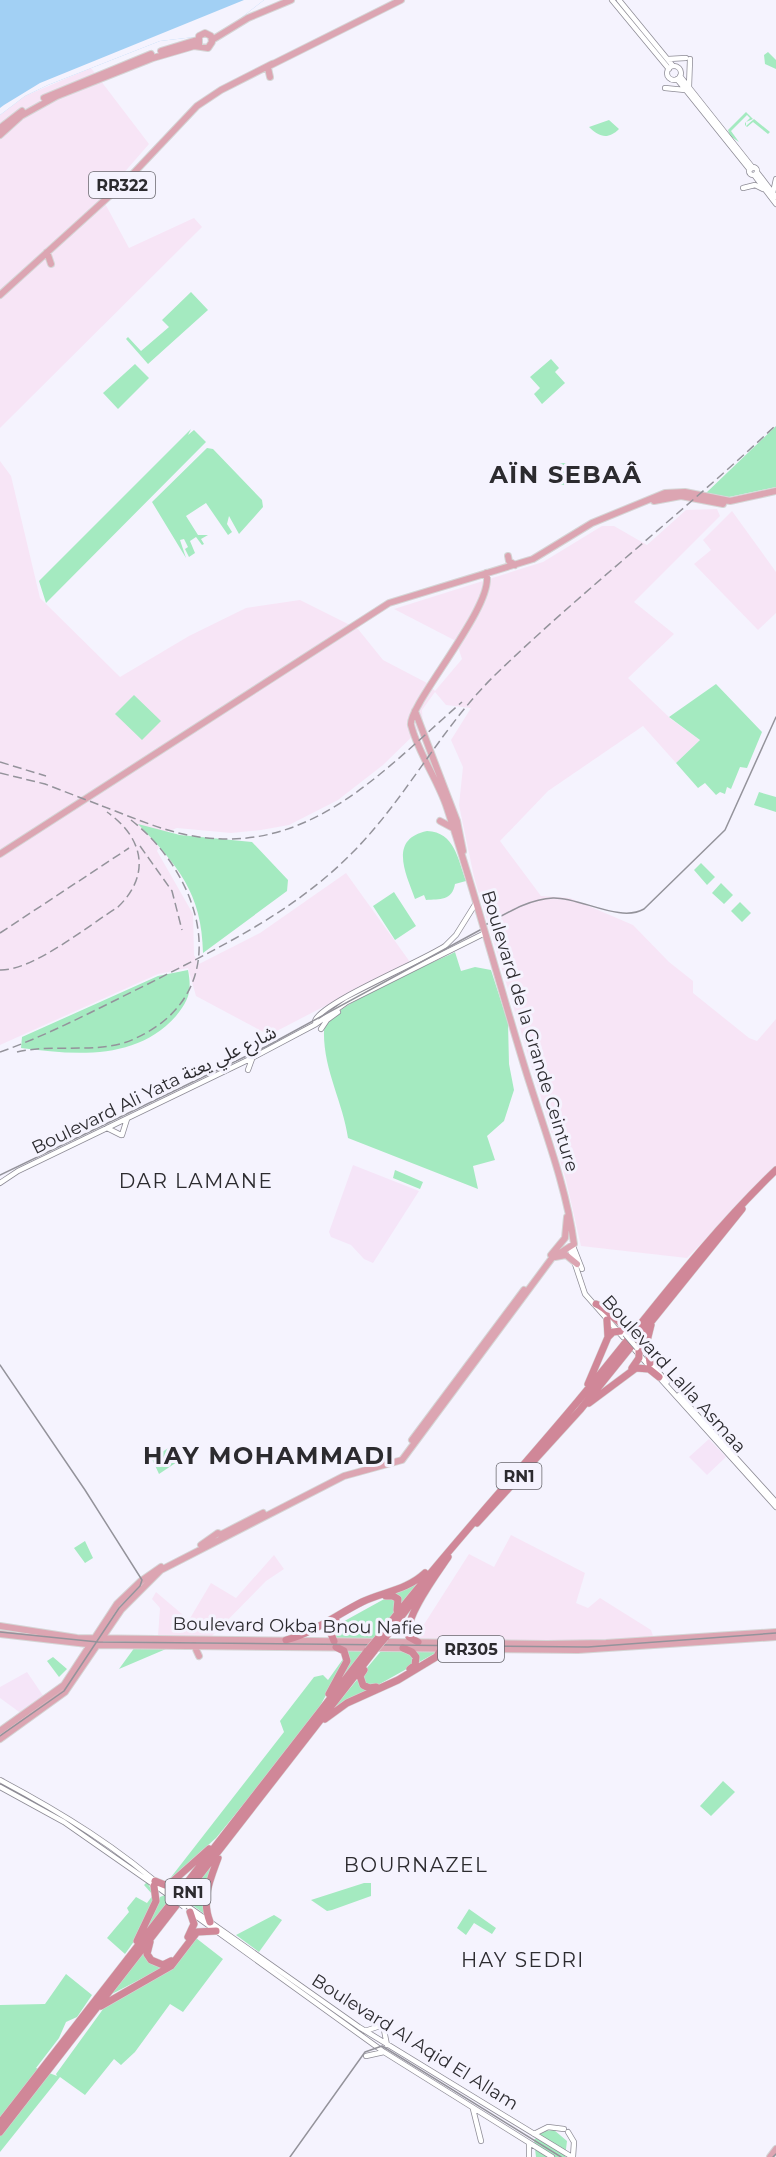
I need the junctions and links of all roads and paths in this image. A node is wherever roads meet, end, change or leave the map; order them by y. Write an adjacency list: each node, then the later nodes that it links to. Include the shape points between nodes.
1 (280, 0): 6 (main road)
2 (291, 0): 6 (main road)
3 (401, 0): 9 (main road, RR322)
4 (612, 0): 10 (main road)
5 (619, 0): 8 (main road)
6 (211, 37): 7 (main road, via 201,34); 7 (main road, via 208,48)
7 (198, 43): 15 (main road, via 65,87); 16 (main road, via 57,96 21,116)
8 (666, 59): 10 (main road); 14 (main road, via 688,58)
9 (270, 66): 11 (main road); 23 (main road, RR322, via 197,106 127,180)
10 (670, 68): 12 (main road, via 680,69); 12 (main road, via 669,77)
11 (270, 77)
12 (679, 78): 14 (main road)
13 (665, 88): 14 (main road)
14 (687, 88): 17 (main road)
15 (0, 128)
16 (0, 135)
17 (754, 171): 20 (main road); 21 (main road)
18 (776, 178): 21 (main road)
19 (743, 188): 20 (main road, via 754,185)
20 (767, 191): 22 (main road)
21 (775, 195)
22 (776, 204)
23 (47, 252): 24 (main road); 25 (main road, RR322)
24 (51, 264)
25 (0, 295)
26 (775, 492): 28 (main road, via 730,501 685,492 665,493 592,523 538,557); 29 (main road, via 729,505 681,496 664,498 595,526 540,560)
27 (508, 556): 28 (main road)
28 (515, 564): 29 (main road)
29 (487, 575): 31 (main road); 33 (main road, via 487,589)
30 (370, 604): 32 (main road)
31 (386, 606): 32 (main road); 36 (main road)
32 (376, 610): 36 (main road)
33 (415, 710): 35 (main road, Boulevard de la Grande Ceinture, via 411,725); 37 (main road, Boulevard de la Grande Ceinture, via 457,821)
34 (440, 821): 35 (main road)
35 (453, 828): 37 (main road, Boulevard de la Grande Ceinture)
36 (0, 856)
37 (464, 857): 38 (main road, Boulevard de la Grande Ceinture)
38 (476, 903): 39 (main road, Boulevard de la Grande Ceinture); 41 (main road, via 445,946 319,1014)
39 (485, 933): 40 (main road, Boulevard Ali Yata شارع علي يعتة); 50 (main road, Boulevard de la Grande Ceinture, via 568,1214)
40 (353, 999): 41 (main road, Boulevard Ali Yata شارع علي يعتة); 42 (main road)
41 (316, 1022): 43 (main road, Boulevard Ali Yata شارع علي يعتة); 49 (main road, Boulevard Ali Yata شارع علي يعتة, via 15,1169)
42 (321, 1029)
43 (252, 1058): 44 (main road, Boulevard Ali Yata شارع علي يعتة); 44 (main road, via 247,1071)
44 (237, 1065): 45 (main road, Boulevard Ali Yata شارع علي يعتة)
45 (127, 1119): 46 (main road, Boulevard Ali Yata شارع علي يعتة); 46 (main road, via 122,1135)
46 (107, 1128): 49 (main road, Boulevard Ali Yata شارع علي يعتة)
47 (776, 1170): 56 (highway, RN1, via 728,1218)
48 (776, 1175): 56 (highway, RN1)
49 (0, 1181)
50 (568, 1244): 52 (main road); 53 (main road, Boulevard Lalla Asmaa); 54 (main road, Boulevard Lalla Asmaa); 68 (main road, via 493,1329 399,1457 344,1472)
51 (583, 1251): 54 (main road)
52 (552, 1258): 53 (main road, via 566,1256); 68 (main road, via 402,1460 344,1476)
53 (577, 1264): 57 (main road, Boulevard Lalla Asmaa, via 585,1294)
54 (583, 1273): 55 (main road, Boulevard Lalla Asmaa, via 586,1291)
55 (596, 1304): 56 (highway, via 629,1327); 58 (main road, Boulevard Lalla Asmaa)
56 (652, 1315): 61 (highway, via 647,1338); 64 (highway, RN1); 65 (highway, RN1)
57 (607, 1320): 58 (main road, Boulevard Lalla Asmaa); 59 (highway)
58 (622, 1334): 59 (highway); 60 (main road, Boulevard Lalla Asmaa, bridge)
59 (608, 1337): 64 (highway)
60 (638, 1351): 61 (main road, Boulevard Lalla Asmaa); 62 (highway)
61 (649, 1364): 63 (main road, Boulevard Lalla Asmaa); 66 (main road, Boulevard Lalla Asmaa)
62 (631, 1370): 63 (highway, via 646,1368); 65 (highway)
63 (659, 1377): 67 (main road, Boulevard Lalla Asmaa)
64 (577, 1402): 69 (highway, RN1)
65 (579, 1410): 70 (highway, RN1)
66 (776, 1502)
67 (776, 1507)
68 (220, 1537): 76 (main road, via 161,1570 121,1610); 79 (main road, via 140,1581 117,1604)
69 (458, 1538): 71 (highway, via 412,1583 361,1603); 73 (highway, RN1)
70 (448, 1557): 77 (highway, RN1); 81 (highway, via 407,1628 409,1637)
71 (330, 1622): 80 (highway); 84 (highway, via 326,1631)
72 (0, 1626): 79 (main road, Boulevard Okba Bnou Nafie)
73 (386, 1627): 77 (highway, RN1); 84 (highway, via 399,1607 393,1596 364,1604 333,1623 329,1632)
74 (776, 1632): 86 (main road, Boulevard Okba Bnou Nafie / RR305, via 589,1644)
75 (0, 1634): 82 (main road, Boulevard Okba Bnou Nafie)
76 (107, 1636): 79 (main road, Boulevard Okba Bnou Nafie); 80 (main road, Boulevard Okba Bnou Nafie); 83 (main road)
77 (382, 1637): 89 (highway, RN1, bridge)
78 (776, 1637): 88 (main road, Boulevard Okba Bnou Nafie / RR305, via 607,1649)
79 (94, 1638): 82 (main road)
80 (286, 1640): 84 (main road, Boulevard Okba Bnou Nafie)
81 (418, 1642): 84 (main road, Boulevard Okba Bnou Nafie / RR305); 86 (main road, Boulevard Okba Bnou Nafie / RR305)
82 (89, 1644): 83 (main road, Boulevard Okba Bnou Nafie); 93 (main road, via 64,1685)
83 (99, 1644): 85 (main road, Boulevard Okba Bnou Nafie); 94 (main road, via 65,1692)
84 (333, 1644): 85 (main road, Boulevard Okba Bnou Nafie); 87 (main road, Boulevard Okba Bnou Nafie / RR305); 92 (highway, via 345,1651 347,1661)
85 (194, 1645): 90 (main road)
86 (441, 1645): 87 (main road, Boulevard Okba Bnou Nafie / RR305); 88 (main road, Boulevard Okba Bnou Nafie / RR305); 91 (highway, via 438,1653)
87 (403, 1648): 89 (highway, via 415,1655 414,1665 369,1688 360,1676)
88 (451, 1648): 91 (highway)
89 (371, 1651): 92 (highway, RN1)
90 (198, 1656)
91 (408, 1674): 92 (highway, via 347,1703)
92 (312, 1727): 97 (highway, RN1); 101 (highway, RN1)
93 (0, 1731)
94 (0, 1739)
95 (0, 1780): 98 (main road, via 56,1809)
96 (0, 1787): 99 (main road)
97 (232, 1826): 102 (highway, via 172,1882); 107 (highway, RN1)
98 (106, 1842): 99 (main road); 100 (main road); 102 (main road)
99 (99, 1845): 100 (main road)
100 (105, 1850): 102 (main road)
101 (219, 1852): 104 (highway, via 206,1897); 106 (highway, RN1)
102 (155, 1883): 103 (main road, bridge); 107 (highway, via 156,1901)
103 (187, 1908): 104 (main road, Boulevard Al Aqid El Allam); 105 (main road, Boulevard Al Aqid El Allam); 106 (highway, via 194,1920 193,1928 168,1964 154,1963 148,1957)
104 (210, 1922): 109 (main road, Boulevard Al Aqid El Allam)
105 (216, 1931): 108 (highway, via 197,1932 171,1966); 111 (main road, Boulevard Al Aqid El Allam)
106 (152, 1938): 108 (highway, RN1)
107 (123, 1964): 114 (highway, RN1)
108 (98, 2007): 114 (highway, RN1)
109 (365, 2031): 110 (main road, Boulevard Al Aqid El Allam); 110 (main road, via 383,2025)
110 (387, 2045): 115 (main road, Boulevard Al Aqid El Allam)
111 (384, 2052): 112 (main road); 113 (main road, Boulevard Al Aqid El Allam)
112 (366, 2056)
113 (473, 2109): 116 (main road); 117 (main road, Boulevard Al Aqid El Allam)
114 (1, 2129)
115 (534, 2134): 121 (main road, Boulevard Al Aqid El Allam); 121 (main road, via 548,2127 566,2131 574,2142)
116 (481, 2141)
117 (529, 2144): 119 (main road); 120 (main road, Boulevard Al Aqid El Allam)
118 (776, 2149): 122 (main road)
119 (530, 2157)
120 (552, 2157)
121 (573, 2157)
122 (770, 2157)

